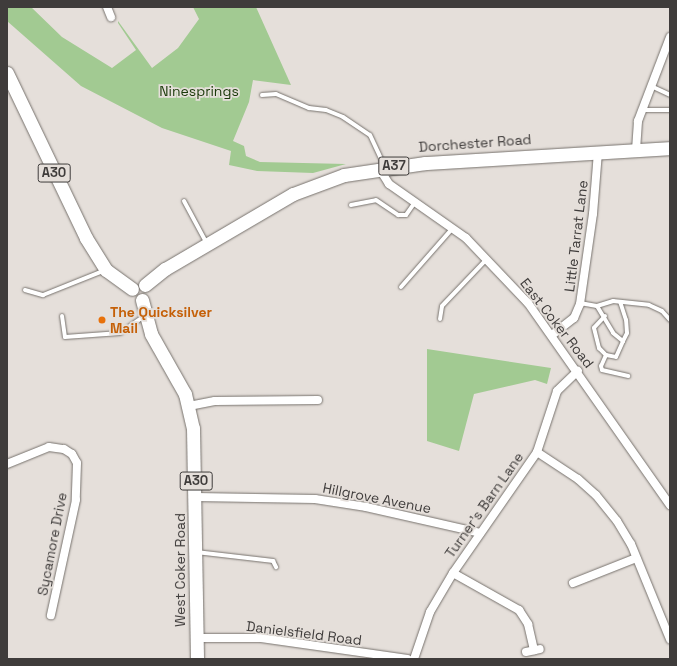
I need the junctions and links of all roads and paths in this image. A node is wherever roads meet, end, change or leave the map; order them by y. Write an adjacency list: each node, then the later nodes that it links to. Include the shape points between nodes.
1 (107, 7): 2 (street)
2 (111, 17)
3 (670, 38): 5 (street)
4 (7, 74): 20 (highway, A30, via 86,238)
5 (651, 86): 7 (lane); 8 (street)
6 (262, 95): 13 (lane, via 276,94 309,108 326,110 343,117 370,135)
7 (670, 95)
8 (641, 110): 9 (lane); 11 (street)
9 (670, 110)
10 (670, 148): 11 (highway, Dorchester Road / A37)
11 (636, 150): 12 (highway, Dorchester Road / A37)
12 (598, 152): 13 (highway, Dorchester Road / A37); 27 (street, Little Tarrat Lane)
13 (382, 167): 15 (street, East Coker Road, via 389,184); 18 (highway, Dorchester Road / A37, via 344,175 307,187)
14 (184, 201): 18 (lane)
15 (415, 202): 16 (lane, via 406,216 398,215 376,200); 17 (street, East Coker Road)
16 (351, 205)
17 (452, 229): 19 (street, East Coker Road); 22 (lane)
18 (207, 244): 21 (highway, Dorchester Road / A37, via 165,268)
19 (487, 260): 32 (lane, via 442,306); 34 (street, East Coker Road, via 528,302)
20 (106, 270): 23 (highway, A30); 24 (lane, via 43,295)
21 (145, 284): 23 (highway, via 137,283); 25 (highway, via 149,292)
22 (401, 287)
23 (132, 289): 25 (highway, via 134,298)
24 (25, 290)
25 (142, 300): 29 (highway, West Coker Road / A30)
26 (620, 302): 28 (lane, via 609,301); 33 (lane, via 649,305 662,311); 35 (lane, via 626,327)
27 (580, 303): 28 (lane); 34 (street, Little Tarrat Lane, via 574,318)
28 (597, 306): 31 (lane)
29 (146, 314): 30 (lane, via 120,333 65,337); 40 (highway, West Coker Road / A30, via 151,334 179,379)
30 (62, 316)
31 (605, 316): 35 (lane, via 613,333); 36 (lane, via 596,324 594,333 599,348)
32 (440, 319)
33 (670, 320)
34 (552, 336): 37 (street, East Coker Road)
35 (623, 341): 36 (lane, via 616,357)
36 (606, 355): 38 (lane, via 602,370)
37 (578, 371): 41 (street, Turner's Barn Lane, via 557,391); 44 (street, East Coker Road)
38 (628, 376)
39 (318, 400): 40 (street, via 216,401)
40 (189, 406): 43 (highway, West Coker Road / A30, via 195,444)
41 (537, 452): 45 (street, Turner's Barn Lane); 47 (street, via 578,479 596,495 617,521)
42 (7, 464): 51 (street, Sycamore Drive, via 48,447 64,449 77,463 76,500)
43 (196, 497): 45 (street, Hillgrove Avenue, via 315,499 366,507); 46 (highway, West Coker Road / A30)
44 (670, 505)
45 (480, 534): 49 (street, Turner's Barn Lane)
46 (196, 552): 48 (lane, via 273,561); 52 (highway, West Coker Road / A30)
47 (636, 558): 50 (street); 53 (street)
48 (276, 567)
49 (453, 573): 54 (street, via 519,610 528,624); 57 (street, Turner's Barn Lane, via 430,612)
50 (573, 583)
51 (51, 615)
52 (196, 638): 55 (highway, West Coker Road / A30); 56 (street, Danielsfield Road, via 261,638)
53 (670, 639)
54 (533, 650)
55 (198, 659)
56 (408, 659)
57 (414, 659)

